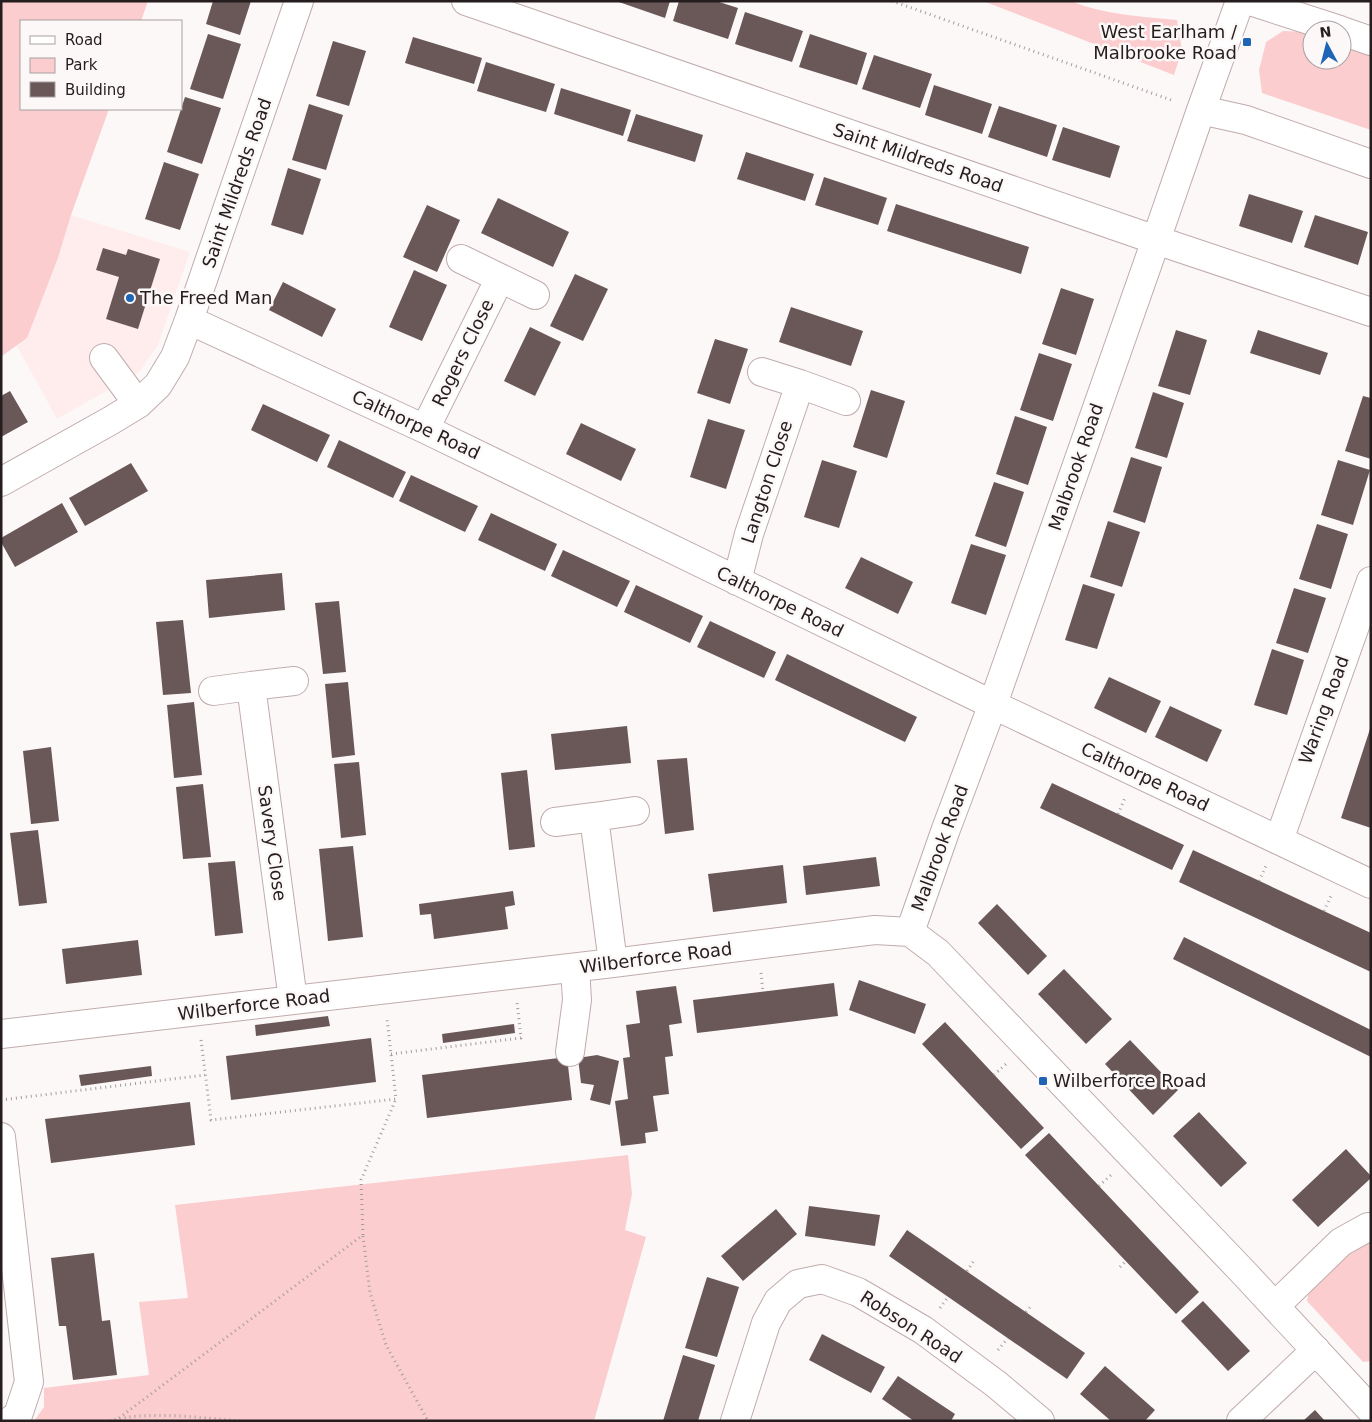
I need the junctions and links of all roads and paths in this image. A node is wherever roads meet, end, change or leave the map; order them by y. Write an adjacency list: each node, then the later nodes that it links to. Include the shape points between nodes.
1 (299, 1): 16 (street, Saint Mildreds Road)
2 (466, 1): 11 (street, Saint Mildreds Road)
3 (892, 1): 9 (path)
4 (1240, 1): 9 (street, Malbrook Road)
5 (1250, 1): 6 (street)
6 (1310, 20)
7 (1352, 34): 8 (street)
8 (1371, 41)
9 (1201, 110): 10 (street, via 1246,120); 11 (street, Malbrook Road)
10 (1371, 164)
11 (1156, 240): 15 (street, Saint Mildreds Road); 29 (street, Malbrook Road)
12 (461, 259): 13 (street, Rogers Close)
13 (500, 278): 14 (street, Rogers Close); 22 (street, Rogers Close)
14 (535, 295)
15 (1371, 312)
16 (189, 320): 21 (street, Saint Mildreds Road, via 175,357 158,385); 22 (street, Calthorpe Road)
17 (104, 358): 21 (street)
18 (762, 372): 19 (street)
19 (800, 384): 20 (street); 24 (street, Langton Close, via 749,534)
20 (846, 400)
21 (138, 404): 23 (street, Saint Mildreds Road)
22 (426, 429): 24 (street, Calthorpe Road)
23 (1, 482)
24 (737, 581): 29 (street, Calthorpe Road)
25 (1371, 581): 33 (street, Waring Road)
26 (294, 681): 27 (street)
27 (251, 686): 28 (street); 40 (street, Savery Close)
28 (213, 691)
29 (992, 704): 33 (street, Calthorpe Road); 35 (street, Malbrook Road)
30 (635, 811): 31 (street)
31 (594, 817): 32 (street); 36 (street)
32 (555, 822)
33 (1279, 840): 34 (street, Calthorpe Road)
34 (1371, 884)
35 (910, 932): 36 (street, Wilberforce Road, via 875,930); 56 (street, via 938,953)
36 (613, 963): 37 (street, Wilberforce Road)
37 (574, 968): 38 (street, Wilberforce Road); 43 (street, via 577,1000)
38 (514, 975): 39 (street, Wilberforce Road); 44 (path, via 521,1038)
39 (384, 990): 40 (street, Wilberforce Road); 44 (path)
40 (293, 1000): 41 (street, Wilberforce Road)
41 (197, 1011): 42 (street, Wilberforce Road); 45 (path)
42 (1, 1034)
43 (570, 1052)
44 (391, 1054): 46 (path)
45 (205, 1076): 46 (path, via 211,1120); 47 (path)
46 (396, 1099): 50 (path, via 361,1180)
47 (1, 1100)
48 (1, 1137): 61 (street, via 29,1382 18,1415)
49 (1371, 1227): 56 (street, via 1341,1242)
50 (363, 1235): 60 (path); 64 (path, via 370,1293 386,1344)
51 (975, 1259): 54 (path)
52 (1126, 1261): 53 (path)
53 (1120, 1267)
54 (967, 1271)
55 (1031, 1306): 57 (path)
56 (1275, 1306): 58 (street)
57 (1026, 1312)
58 (1316, 1350): 59 (street); 67 (street)
59 (1367, 1398)
60 (119, 1418): 62 (path); 63 (path, via 159,1415)
61 (10, 1421)
62 (110, 1421)
63 (240, 1421)
64 (428, 1421)
65 (735, 1421): 66 (street, Robson Road, via 766,1323 778,1301 798,1284 822,1279 858,1292 923,1330)
66 (1040, 1421)
67 (1241, 1421)

